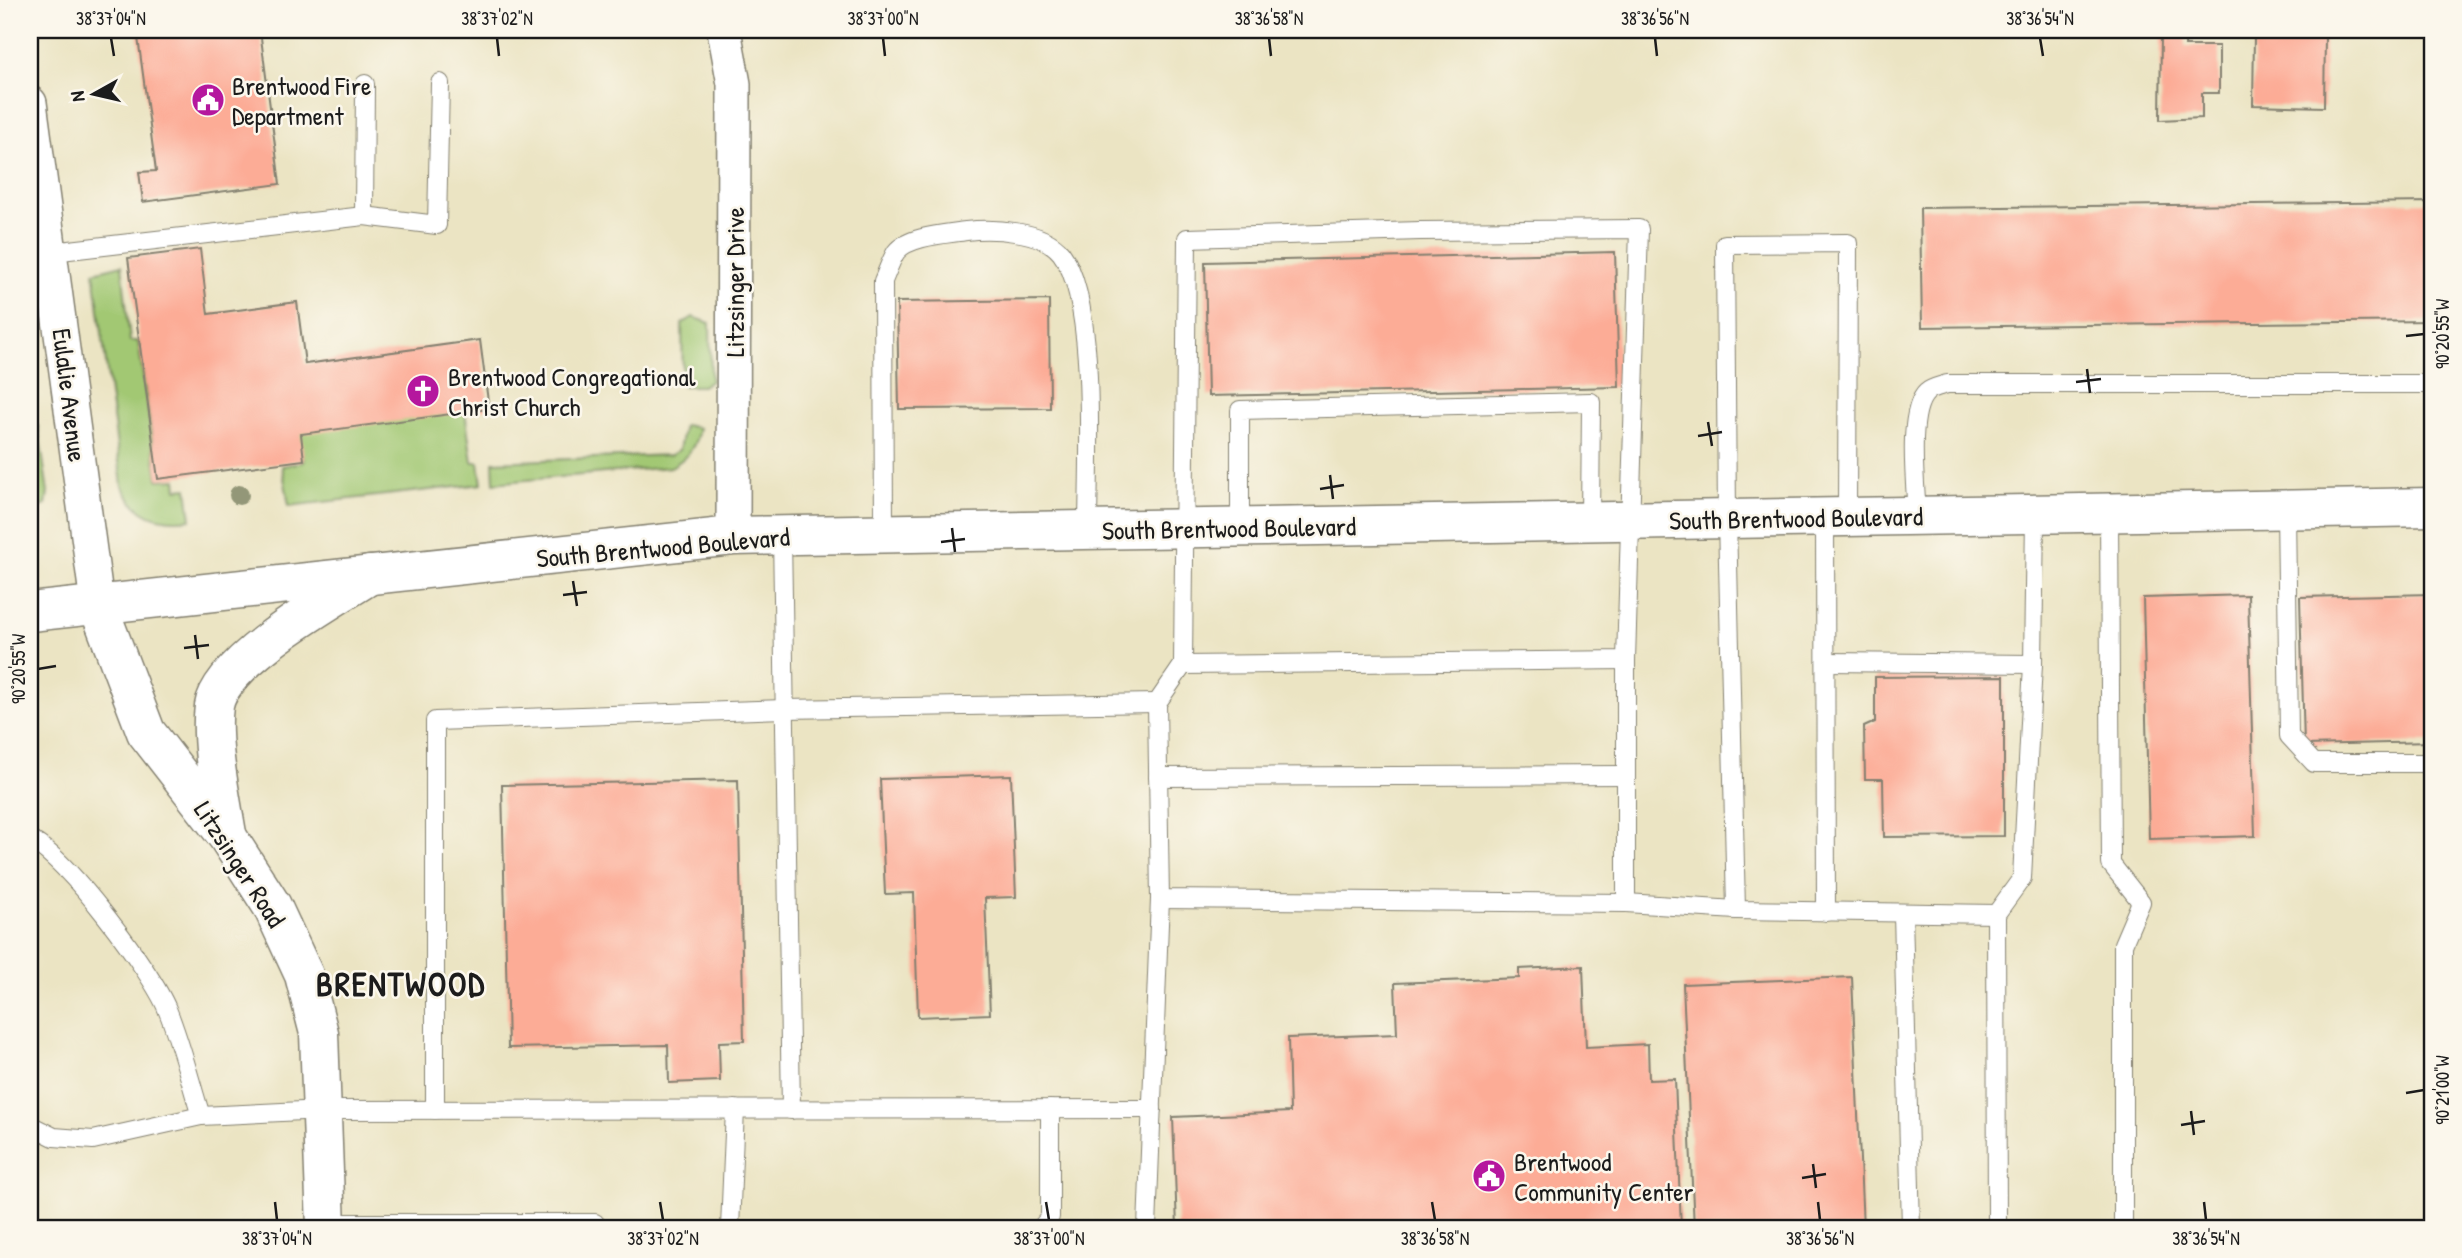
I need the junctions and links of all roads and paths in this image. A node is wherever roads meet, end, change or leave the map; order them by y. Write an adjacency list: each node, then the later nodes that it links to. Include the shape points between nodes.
1 (727, 31): 21 (street, Litzsinger Drive, via 734,84)
2 (365, 83): 5 (lane)
3 (440, 83): 5 (lane, via 437,225)
4 (30, 103): 6 (street, Eulalie Avenue)
5 (364, 216): 6 (lane)
6 (52, 252): 24 (street, Eulalie Avenue)
7 (2432, 384): 12 (lane, via 1947,384 1927,391 1919,405 1914,432)
8 (2432, 507): 9 (main road, South Brentwood Boulevard)
9 (2286, 510): 10 (main road, South Brentwood Boulevard); 32 (lane, via 2289,736 2314,763)
10 (2109, 512): 11 (main road, South Brentwood Boulevard); 58 (lane, via 2111,864 2141,902 2123,944)
11 (2035, 514): 12 (main road, South Brentwood Boulevard); 28 (lane)
12 (1917, 516): 13 (main road, South Brentwood Boulevard)
13 (1836, 517): 14 (main road, South Brentwood Boulevard); 14 (lane, via 1848,243 1726,244); 27 (lane)
14 (1727, 519): 16 (main road, South Brentwood Boulevard); 39 (lane)
15 (1590, 522): 16 (main road, South Brentwood Boulevard); 18 (main road, South Brentwood Boulevard); 18 (lane, via 1591,402 1240,410)
16 (1633, 522): 17 (lane, via 1639,229 1420,230 1187,238); 26 (lane)
17 (1185, 528): 18 (main road, South Brentwood Boulevard); 19 (main road, South Brentwood Boulevard); 29 (lane)
18 (1240, 528)
19 (1088, 530): 20 (main road, South Brentwood Boulevard); 20 (lane, via 1088,374 1080,297 1060,252 1032,235 984,229 925,237 897,251 883,281)
20 (884, 534): 22 (main road, South Brentwood Boulevard)
21 (733, 536): 22 (main road, South Brentwood Boulevard); 23 (main road, South Brentwood Boulevard)
22 (782, 536): 31 (lane)
23 (370, 575): 24 (main road, South Brentwood Boulevard); 35 (main road, via 239,663 214,705 217,771)
24 (97, 603): 25 (main road, South Brentwood Boulevard); 35 (main road, Litzsinger Road, via 146,732)
25 (30, 612)
26 (1626, 660): 29 (lane); 33 (lane)
27 (1826, 662): 28 (lane); 40 (lane)
28 (2033, 664): 42 (lane, via 2022,878)
29 (1183, 665): 30 (lane)
30 (1157, 703): 31 (lane); 34 (lane)
31 (785, 709): 47 (lane, via 435,721); 48 (lane)
32 (2432, 764)
33 (1626, 775): 34 (lane); 38 (lane)
34 (1158, 777): 37 (lane)
35 (227, 836): 46 (main road, Litzsinger Road, via 272,906 304,975 319,1033)
36 (30, 840): 49 (lane, via 81,886 132,950 167,1008)
37 (1160, 899): 38 (lane); 45 (lane)
38 (1626, 903): 39 (lane)
39 (1736, 910): 40 (lane)
40 (1826, 912): 41 (lane)
41 (1903, 913): 42 (lane); 56 (lane)
42 (1996, 914): 57 (lane)
43 (735, 1109): 47 (lane); 48 (lane); 53 (lane)
44 (1050, 1109): 45 (lane); 48 (lane); 54 (lane, via 1049,1217)
45 (1152, 1109): 55 (lane)
46 (323, 1110): 47 (lane); 49 (lane); 51 (main road, Litzsinger Road)
47 (435, 1110)
48 (791, 1110)
49 (201, 1116): 50 (lane, via 93,1140 54,1137)
50 (30, 1125)
51 (325, 1226): 52 (lane, via 596,1223)
52 (596, 1228)
53 (730, 1228)
54 (1041, 1228)
55 (1147, 1228)
56 (1911, 1228)
57 (1997, 1228)
58 (2123, 1228)

